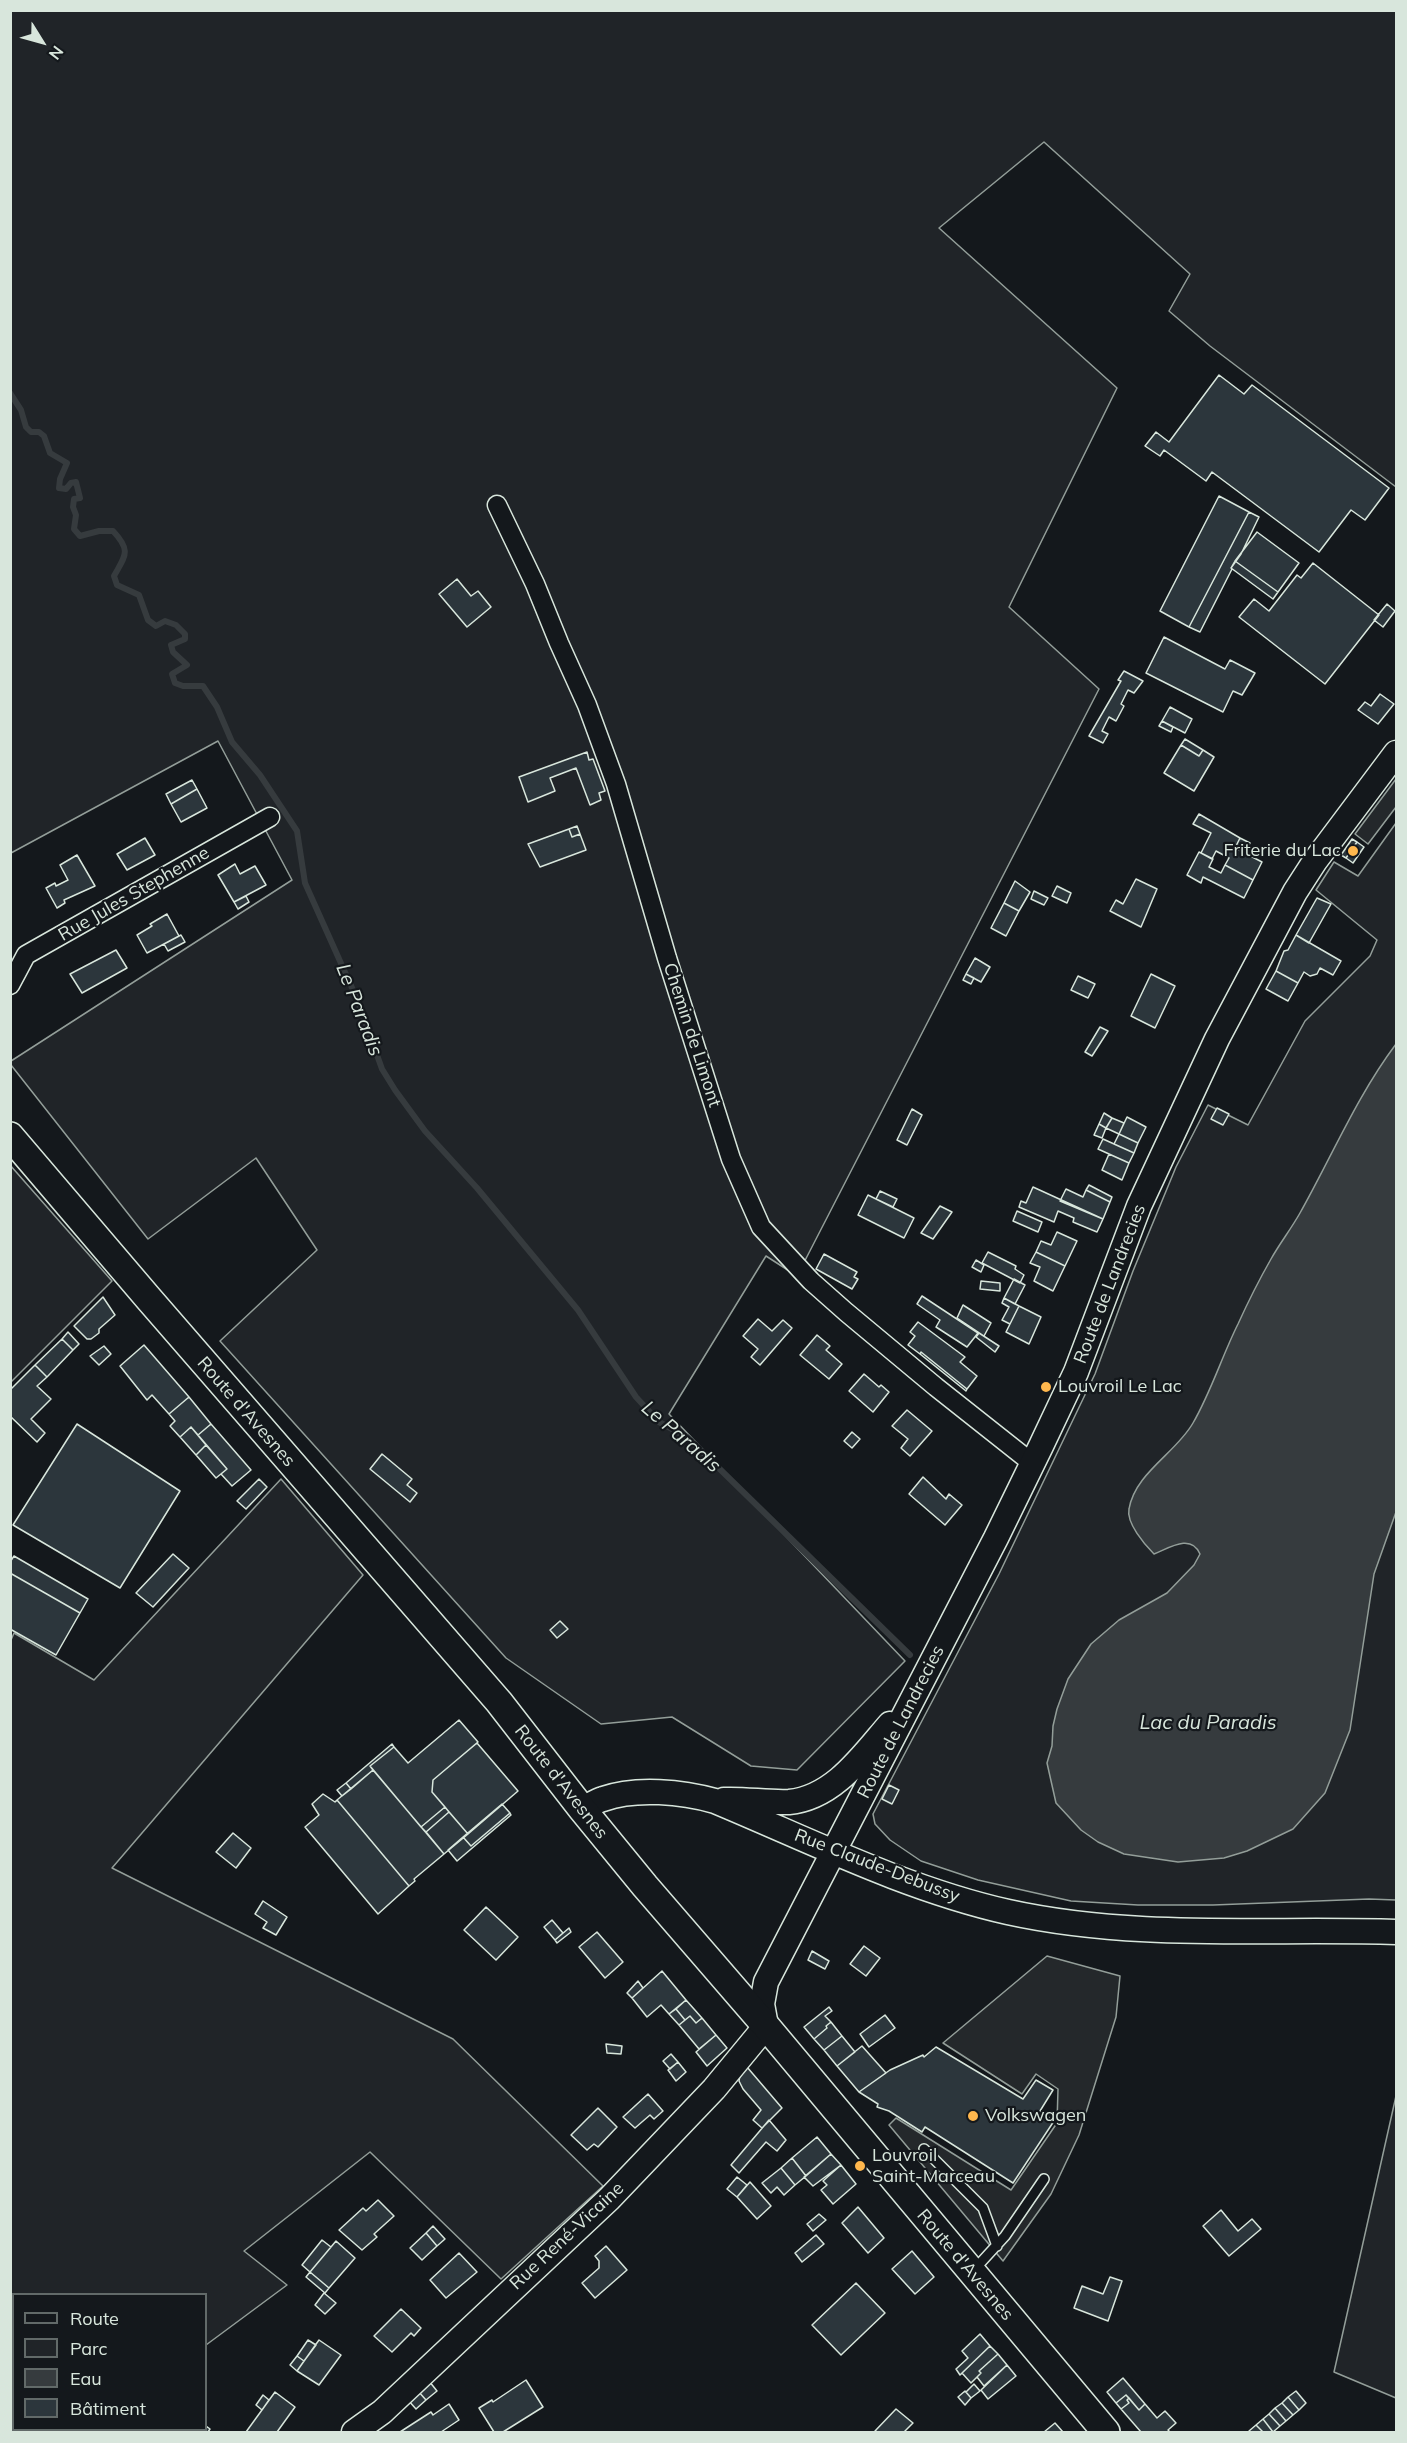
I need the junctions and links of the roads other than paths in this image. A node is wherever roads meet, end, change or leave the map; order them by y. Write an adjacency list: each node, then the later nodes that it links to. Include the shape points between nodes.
1 (497, 505): 6 (street, Chemin de Limont, via 535,584 613,774 731,1159 761,1227 837,1305)
2 (1396, 753): 6 (main road, Route de Landrecies, via 1295,892 1216,1039 1139,1206 1076,1372)
3 (270, 817): 4 (street, Rue Jules Stephenne, via 26,955)
4 (10, 984)
5 (10, 1136): 9 (main road, Route d'Avesnes, via 499,1702)
6 (1032, 1463): 7 (main road, Route de Landrecies)
7 (913, 1697): 8 (main road, via 846,1774 811,1798 790,1802); 10 (main road, Route de Landrecies)
8 (716, 1801): 9 (main road, Rue Claude-Debussy, via 685,1793 633,1794 604,1798); 10 (main road, Rue Claude-Debussy)
9 (582, 1809): 12 (main road, Route d'Avesnes)
10 (833, 1851): 11 (main road, Rue Claude-Debussy, via 966,1901 1064,1921 1153,1929); 12 (main road, Route de Landrecies, via 766,1982 762,2004)
11 (1396, 1932)
12 (766, 2026): 16 (main road, Route d'Avesnes); 17 (main road, Rue René-Vicaine, via 714,2089 609,2199 382,2412)
13 (924, 2149): 15 (lane, via 983,2208)
14 (1044, 2179): 15 (lane)
15 (997, 2246): 16 (lane)
16 (972, 2273): 18 (main road, Route d'Avesnes)
17 (354, 2433)
18 (1106, 2433)

